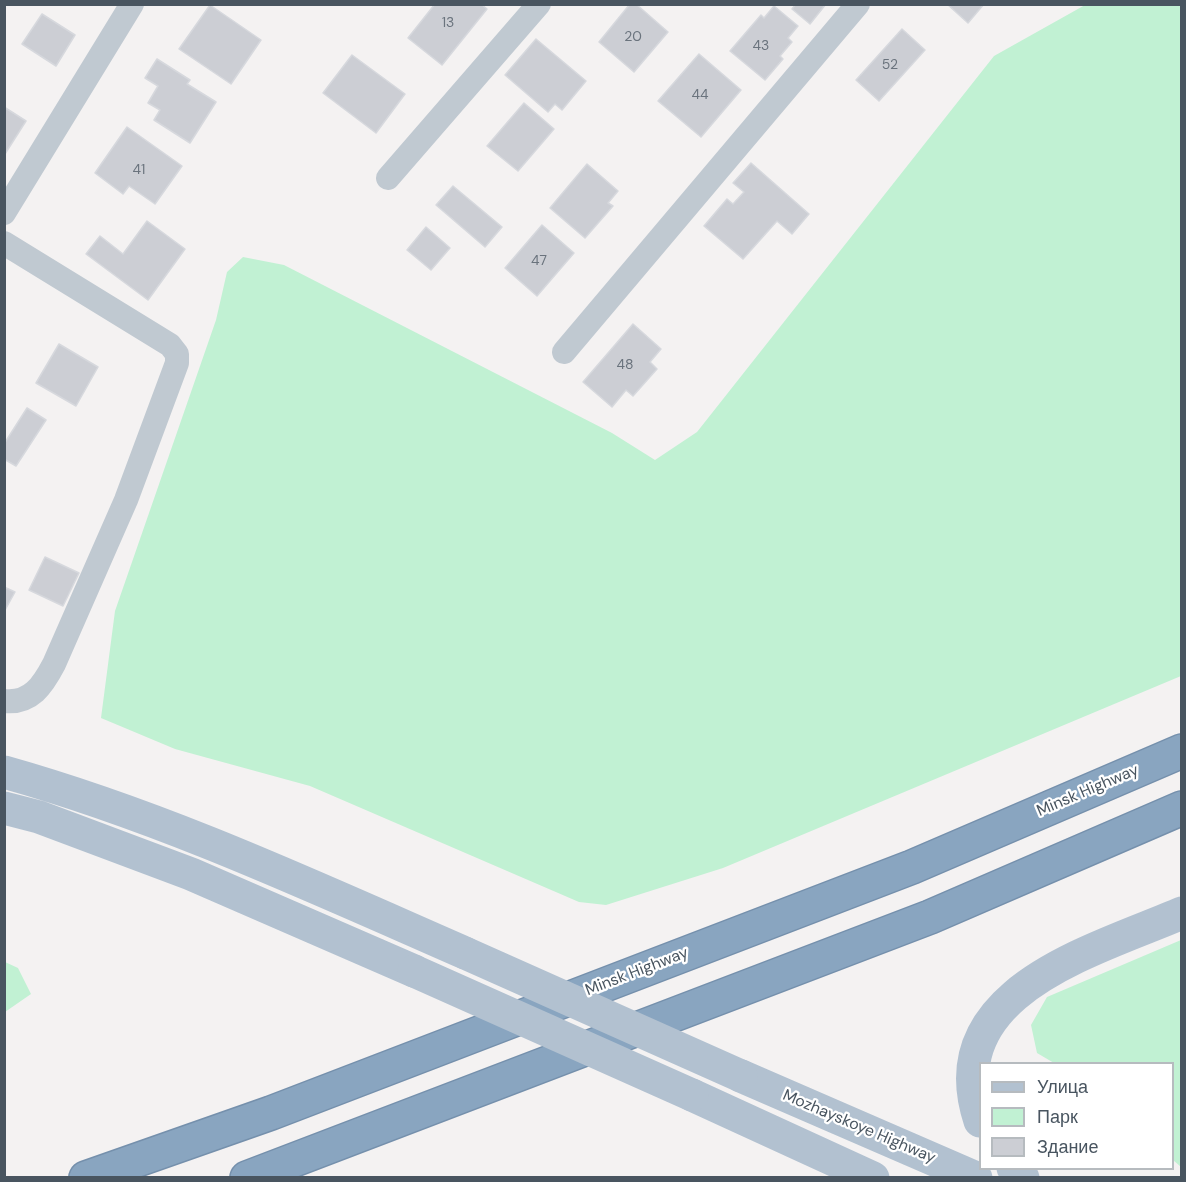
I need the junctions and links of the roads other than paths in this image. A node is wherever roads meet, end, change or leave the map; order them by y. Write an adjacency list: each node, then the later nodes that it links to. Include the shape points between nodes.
1 (132, 4): 5 (street)
2 (539, 4): 4 (street)
3 (858, 4): 7 (street)
4 (388, 178)
5 (4, 213)
6 (4, 243): 8 (street, via 170,345 177,354 126,500 54,664 40,688 28,698)
7 (564, 352)
8 (4, 701)
9 (1182, 751): 15 (highway, Minsk Highway, via 901,871 271,1113)
10 (4, 772): 18 (main road, Mozhayskoye Highway, bridge, via 206,841)
11 (4, 808): 17 (main road, bridge, via 39,817 190,874)
12 (1182, 808): 16 (highway, via 930,917)
13 (1182, 913): 14 (main road, via 1064,963 1031,982 996,1012 978,1040 971,1076)
14 (979, 1112)
15 (86, 1178)
16 (247, 1178)
17 (873, 1178)
18 (976, 1178)

